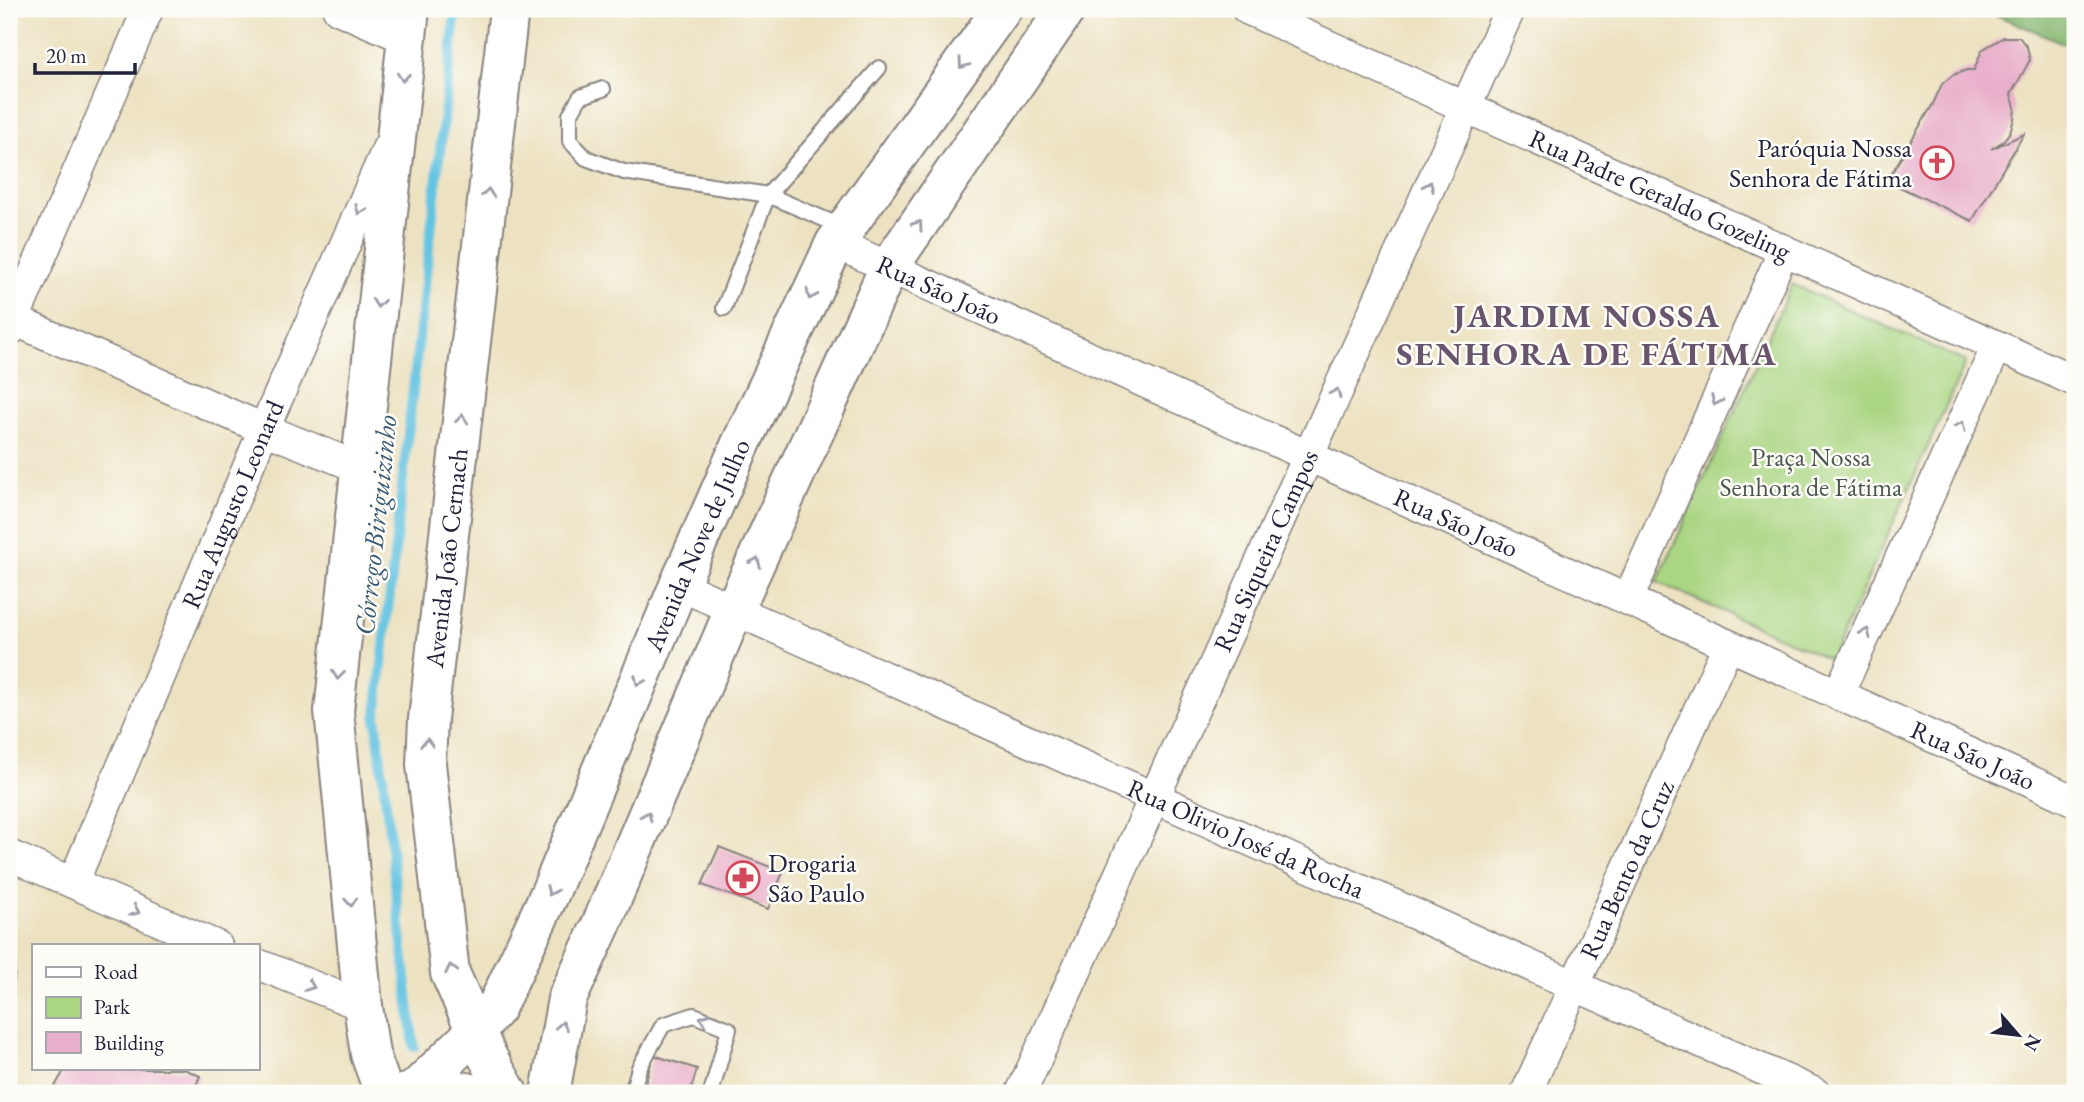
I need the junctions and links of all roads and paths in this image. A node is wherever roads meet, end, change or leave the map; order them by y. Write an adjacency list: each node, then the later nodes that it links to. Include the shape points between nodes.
1 (148, 9): 18 (street)
2 (338, 9): 8 (street)
3 (509, 9): 37 (main road, Avenida João Cernach, one-way to 3, via 450,972 426,753)
4 (1002, 9): 14 (main road, Avenida Nove de Julho, one-way to 14)
5 (1066, 9): 16 (main road, one-way to 5)
6 (1247, 9): 11 (street, Rua Padre Geraldo Gozeling)
7 (1510, 9): 11 (street, Rua Siqueira Campos)
8 (408, 24): 12 (main road, one-way to 12)
9 (879, 68): 13 (lane)
10 (603, 89): 13 (lane, via 580,97 570,116 570,141 586,158 624,172)
11 (1465, 107): 15 (street, Rua Padre Geraldo Gozeling); 22 (street, Rua Siqueira Campos, one-way to 11)
12 (397, 125): 21 (street, Rua Augusto Leonard, one-way to 21); 23 (main road, one-way to 23)
13 (768, 195): 14 (lane); 17 (lane)
14 (841, 236): 16 (street, Rua São João); 24 (main road, Avenida Nove de Julho, one-way to 24)
15 (1784, 250): 19 (street, Rua Padre Geraldo Gozeling); 25 (street, one-way to 25)
16 (889, 267): 22 (street, Rua São João); 26 (main road, one-way to 16)
17 (724, 308)
18 (10, 323): 21 (street)
19 (1997, 346): 20 (street, Rua Padre Geraldo Gozeling); 28 (street, one-way to 19)
20 (2075, 381)
21 (264, 429): 23 (street); 32 (street, Rua Augusto Leonard)
22 (1308, 455): 25 (street, Rua São João); 29 (street, Rua Siqueira Campos)
23 (360, 468): 36 (main road, one-way to 36, via 334,711)
24 (679, 585): 26 (street, Rua Olivio José da Rocha); 37 (main road, Avenida Nove de Julho, one-way to 37, via 549,895 496,1008)
25 (1628, 599): 27 (street, Rua São João)
26 (734, 610): 29 (street, Rua Olivio José da Rocha); 41 (main road, one-way to 26, via 567,999)
27 (1728, 645): 28 (street, Rua São João); 35 (street, Rua Bento da Cruz)
28 (1838, 695): 30 (street, Rua São João)
29 (1154, 798): 35 (street, Rua Olivio José da Rocha); 44 (street, Rua Siqueira Campos)
30 (2075, 802)
31 (9, 855): 32 (street)
32 (73, 883): 33 (street, one-way to 33)
33 (211, 944)
34 (259, 965): 36 (street, one-way to 36)
35 (1574, 986): 45 (street, Rua Bento da Cruz); 46 (street, Rua Olivio José da Rocha)
36 (363, 1006): 38 (main road, via 370,1054)
37 (475, 1032): 38 (main road, Avenida Nove de Julho); 40 (main road, Avenida João Cernach)
38 (402, 1092): 39 (main road, via 446,1088)
39 (471, 1093)
40 (508, 1093)
41 (550, 1093)
42 (632, 1093): 43 (lane, one-way to 42, via 729,1029 694,1015 663,1025 639,1068)
43 (711, 1093)
44 (1021, 1093)
45 (1526, 1093)
46 (1815, 1093)

